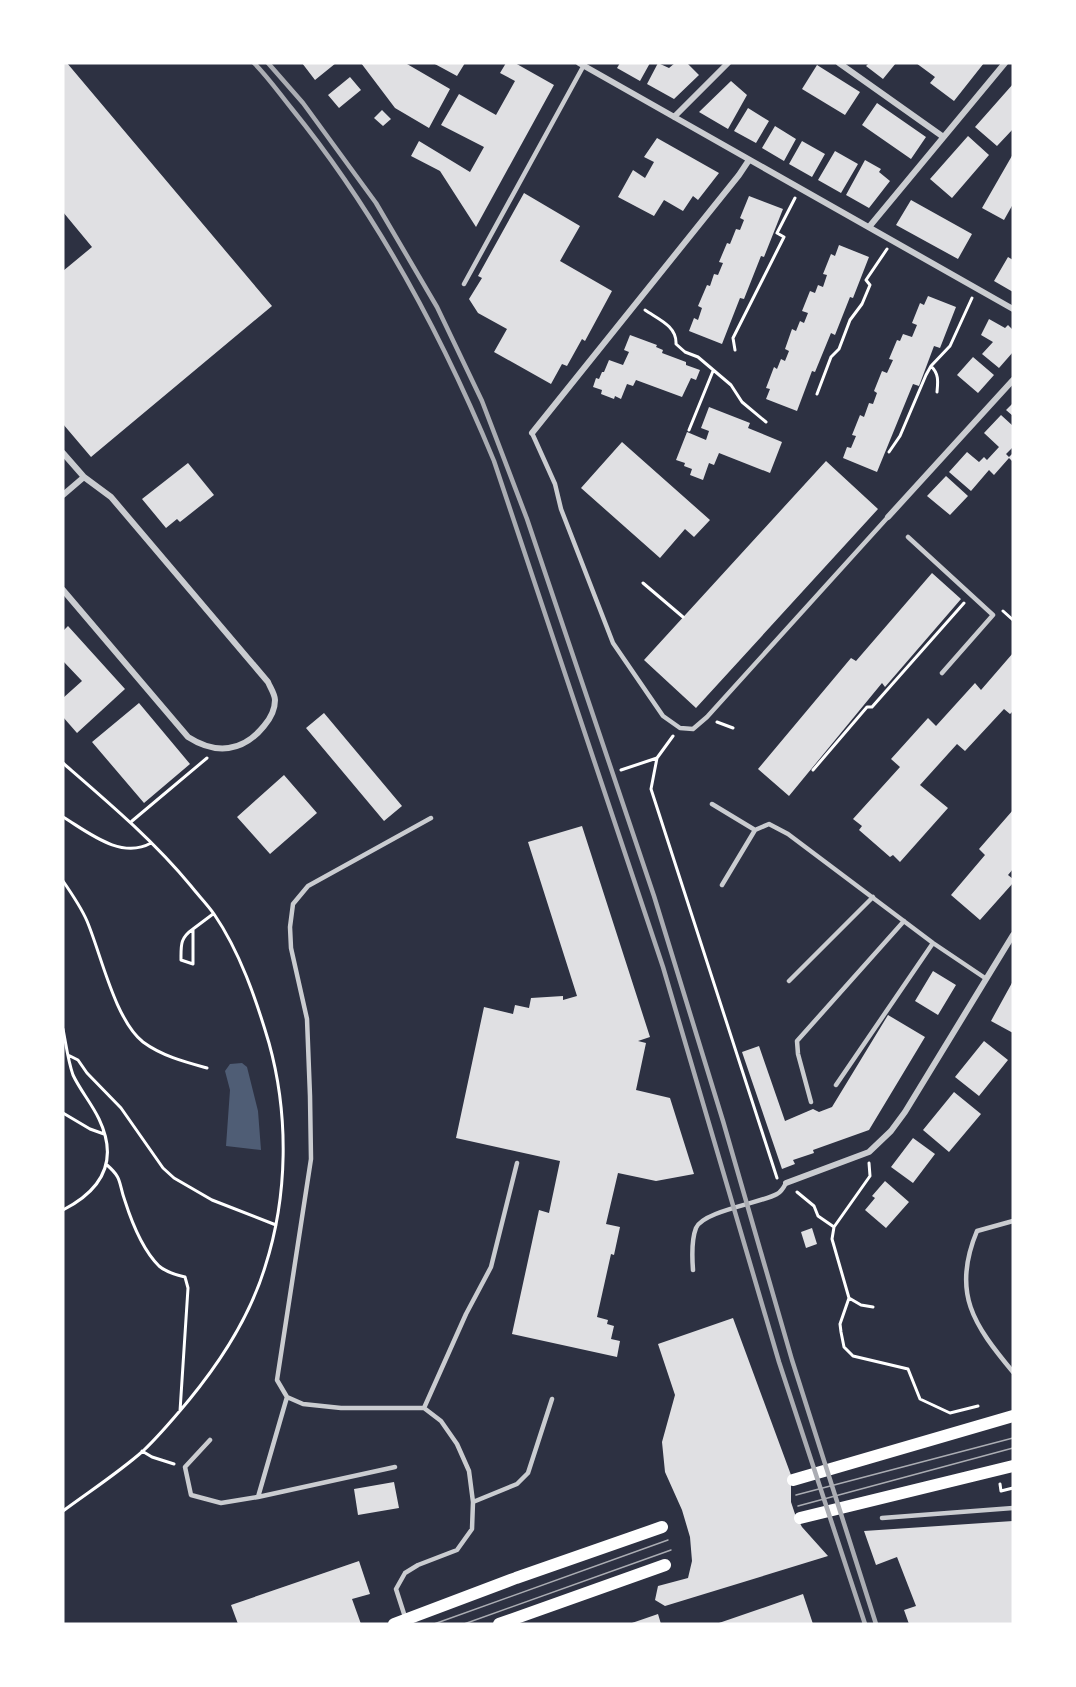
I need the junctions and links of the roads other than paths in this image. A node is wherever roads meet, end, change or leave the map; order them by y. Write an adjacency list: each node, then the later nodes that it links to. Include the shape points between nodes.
1 (728, 63): 5 (street)
2 (839, 63): 6 (street)
3 (1005, 63): 6 (street)
4 (582, 64): 5 (street); 9 (lane)
5 (674, 117): 7 (street)
6 (942, 136): 8 (street)
7 (748, 160): 8 (street); 12 (street)
8 (869, 226): 10 (street)
9 (464, 284)
10 (1013, 309)
11 (1013, 380): 16 (street)
12 (532, 434): 16 (lane, via 555,484 613,643 663,716 680,728 693,729 706,717)
13 (63, 453): 14 (street)
14 (84, 477): 15 (street); 18 (street, via 111,497 268,682 275,699 270,719 255,738 236,747 203,747 188,737)
15 (63, 495)
16 (888, 517)
17 (908, 537): 19 (lane, via 993,615)
18 (63, 590)
19 (942, 673)
20 (712, 804): 22 (lane)
21 (431, 818): 37 (lane, via 308,886 293,904 291,948 307,1018 311,1159 277,1380)
22 (755, 830): 23 (lane); 24 (lane, via 769,824 788,834)
23 (722, 885)
24 (873, 897): 25 (lane); 29 (lane)
25 (904, 921): 27 (lane); 31 (lane, via 797,1041)
26 (1013, 935): 28 (street)
27 (933, 944): 28 (lane); 30 (lane)
28 (985, 978): 33 (street, via 891,1131 869,1152)
29 (789, 981)
30 (836, 1085)
31 (811, 1102)
32 (517, 1163): 39 (lane, via 490,1268)
33 (786, 1183): 35 (lane, via 779,1194 701,1221 696,1227)
34 (1013, 1221): 36 (lane, via 977,1231 969,1251 966,1290 973,1317)
35 (693, 1270)
36 (1013, 1372)
37 (287, 1397): 39 (lane, via 303,1404 341,1408); 45 (lane)
38 (552, 1399): 46 (lane, via 528,1473 517,1484)
39 (424, 1408): 46 (lane, via 441,1420 456,1444 469,1471)
40 (1013, 1416): 44 (main road)
41 (210, 1440): 45 (lane, via 185,1467 191,1495 221,1503)
42 (1013, 1466): 48 (main road)
43 (394, 1467): 45 (lane)
44 (793, 1480)
45 (258, 1497)
46 (473, 1502): 52 (lane, via 472,1529 457,1550 405,1573 396,1589)
47 (1013, 1508): 49 (lane)
48 (800, 1518)
49 (882, 1518)
50 (662, 1527): 52 (main road)
51 (664, 1565): 53 (main road)
52 (400, 1622)
53 (499, 1624)

